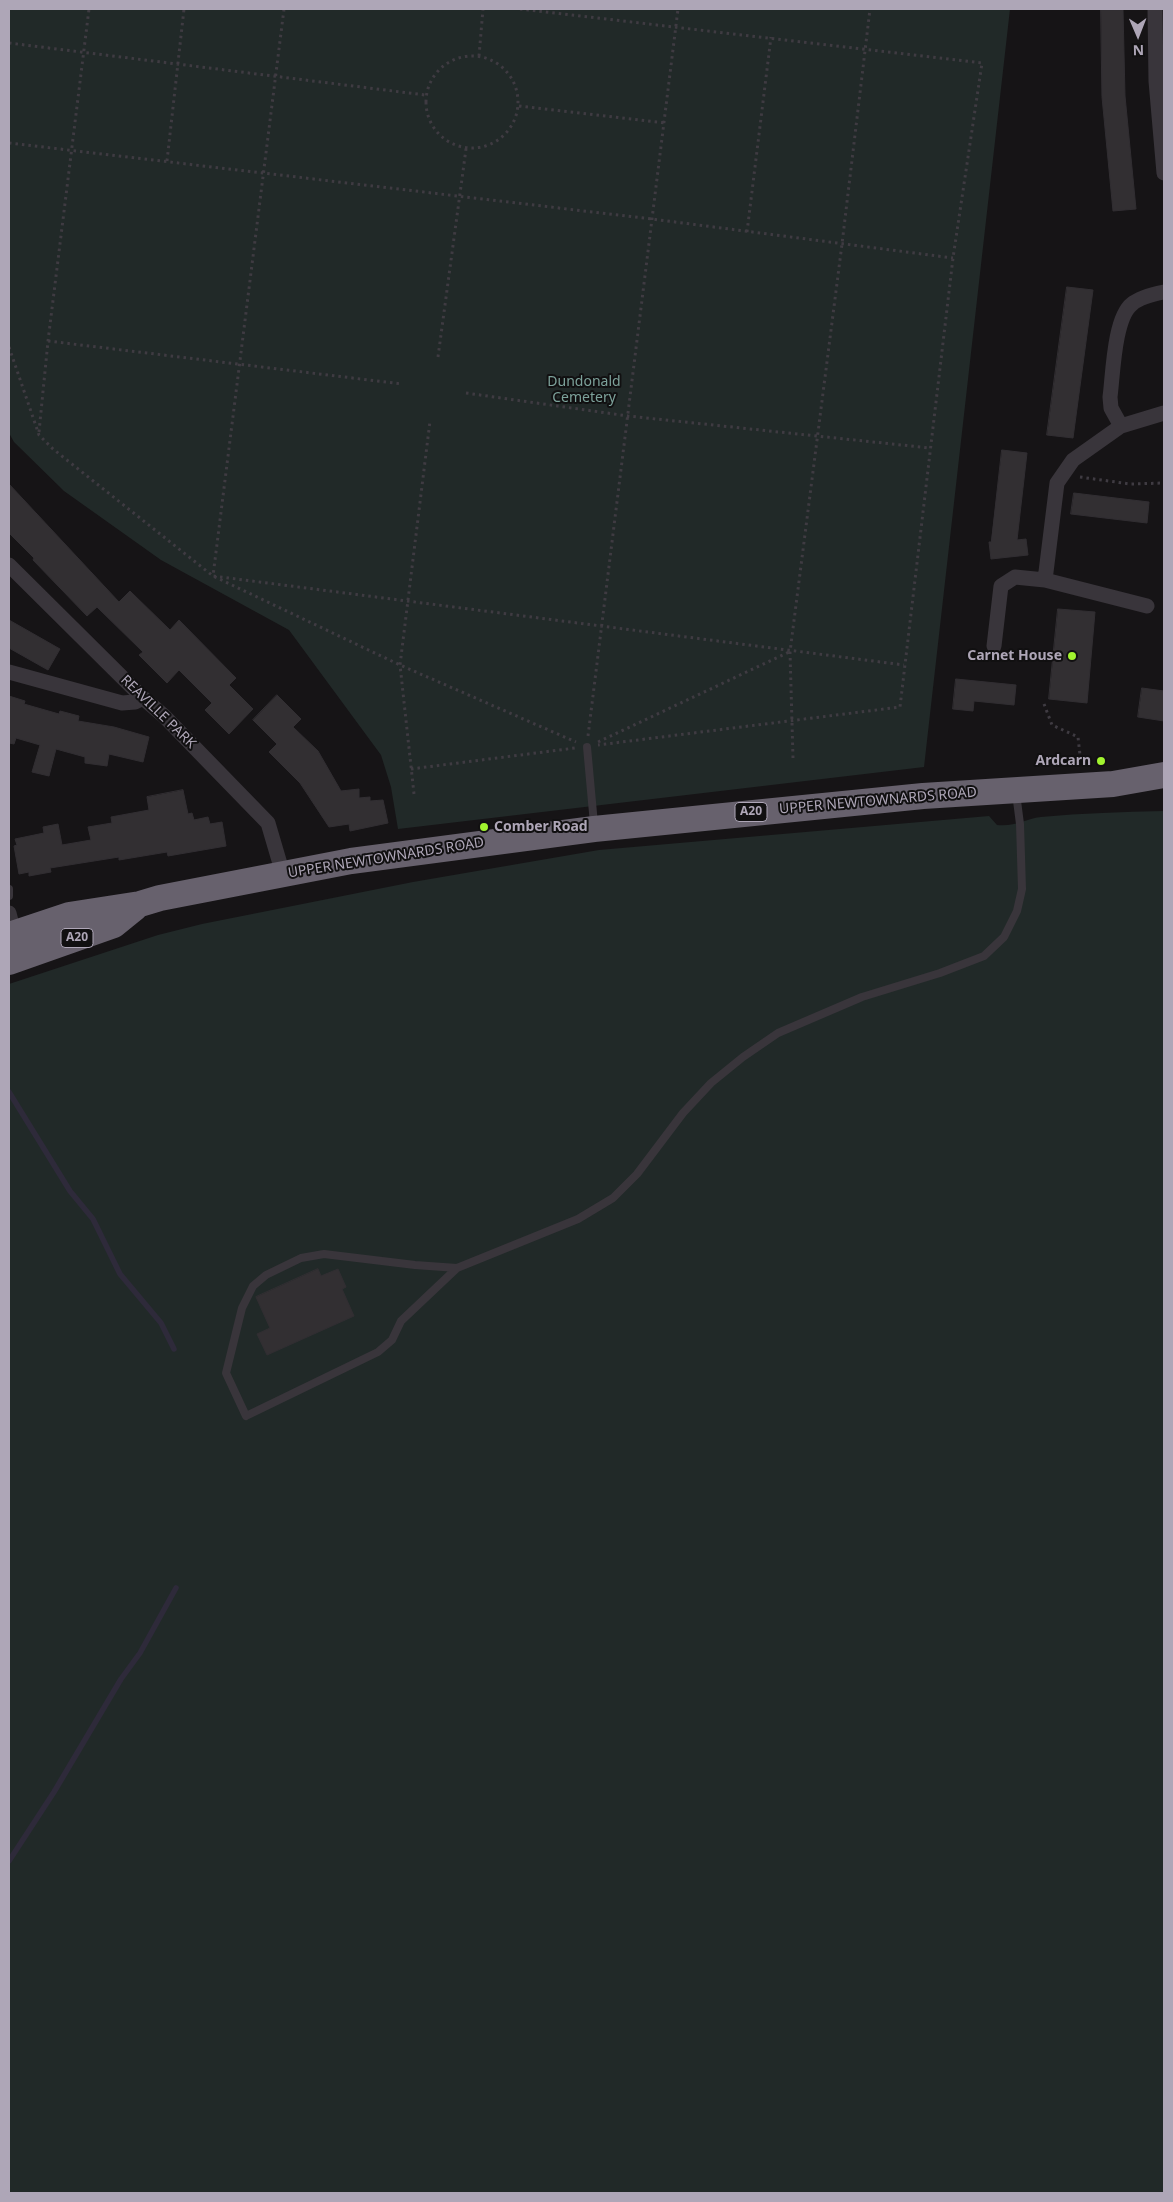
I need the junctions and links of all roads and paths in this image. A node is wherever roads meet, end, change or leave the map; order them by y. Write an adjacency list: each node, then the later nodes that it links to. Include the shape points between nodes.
1 (90, 9): 13 (path)
2 (184, 9): 15 (path)
3 (284, 9): 16 (path)
4 (483, 9): 14 (path)
5 (520, 9): 9 (path)
6 (678, 9): 9 (path)
7 (870, 9): 12 (path)
8 (1155, 9): 25 (street, via 1156,81)
9 (676, 26): 10 (path); 19 (path)
10 (771, 37): 12 (path); 28 (path)
11 (9, 43): 13 (path)
12 (864, 49): 29 (path); 30 (path, via 982,63)
13 (83, 52): 15 (path); 22 (path)
14 (479, 56): 17 (path, via 454,59 435,73); 18 (path, via 500,65 515,83)
15 (178, 64): 16 (path); 23 (path)
16 (276, 77): 17 (path); 24 (path)
17 (425, 95): 21 (path, via 428,120 443,140)
18 (519, 106): 19 (path); 21 (path, via 510,130 491,146)
19 (665, 123): 27 (path)
20 (9, 142): 22 (path)
21 (466, 149): 26 (path)
22 (72, 151): 23 (path); 32 (path)
23 (167, 161): 24 (path)
24 (264, 172): 26 (path); 35 (path)
25 (1164, 173)
26 (460, 196): 27 (path); 34 (path)
27 (652, 219): 28 (path); 39 (path)
28 (747, 232): 29 (path)
29 (842, 244): 30 (path); 43 (path)
30 (953, 258): 44 (path)
31 (1164, 292): 41 (street, via 1132,304 1121,319 1110,397 1111,408)
32 (48, 341): 35 (path); 42 (path)
33 (9, 347): 42 (path)
34 (438, 356)
35 (239, 364): 36 (path); 48 (path)
36 (402, 384)
37 (466, 393): 39 (path)
38 (1164, 413): 41 (street)
39 (628, 416): 43 (path); 52 (path)
40 (430, 421): 50 (path)
41 (1121, 426): 45 (street, via 1073,460)
42 (39, 435): 48 (path)
43 (818, 437): 44 (path); 54 (path)
44 (930, 448): 56 (path)
45 (1063, 474): 46 (path, via 1130,484); 49 (street, via 1057,483)
46 (1164, 483)
47 (9, 565): 58 (street, REAVILLE PARK)
48 (213, 576): 50 (path); 55 (path)
49 (1045, 580): 51 (street); 53 (street, via 1015,577 1001,586)
50 (407, 601): 52 (path); 55 (path)
51 (1147, 606)
52 (601, 627): 54 (path); 61 (path)
53 (994, 646)
54 (790, 652): 56 (path); 60 (path); 61 (path)
55 (400, 665): 61 (path); 64 (path)
56 (904, 665): 60 (path, via 900,707)
57 (9, 672): 58 (street, via 122,703)
58 (143, 698): 71 (street, REAVILLE PARK, via 268,823)
59 (1044, 704): 62 (path, via 1052,726 1078,737)
60 (793, 722): 61 (path); 63 (path)
61 (587, 747): 64 (path); 70 (lane)
62 (1080, 755)
63 (793, 758)
64 (411, 769): 69 (path)
65 (1164, 775): 66 (highway, UPPER NEWTOWNARDS ROAD / A20)
66 (1113, 784): 67 (highway, UPPER NEWTOWNARDS ROAD / A20); 68 (highway, UPPER NEWTOWNARDS ROAD / A20)
67 (1015, 789): 70 (highway, UPPER NEWTOWNARDS ROAD / A20); 77 (lane, via 1020,824 1022,889 1017,911 1004,937 984,956 862,996 778,1033 711,1083 683,1113 637,1174 613,1198 578,1219)
68 (1164, 791)
69 (414, 794)
70 (594, 829): 71 (highway, UPPER NEWTOWNARDS ROAD / A20, via 400,853)
71 (283, 874): 74 (highway, UPPER NEWTOWNARDS ROAD / A20)
72 (9, 889): 73 (lane)
73 (9, 896)
74 (140, 904): 75 (highway, UPPER NEWTOWNARDS ROAD / A20); 76 (highway, UPPER NEWTOWNARDS ROAD / A20, via 114,925)
75 (11, 927)
76 (9, 962)
77 (456, 1268): 77 (lane, via 401,1321 392,1340 378,1352 246,1416 226,1373 242,1308 253,1286 266,1275 301,1258 324,1254)

